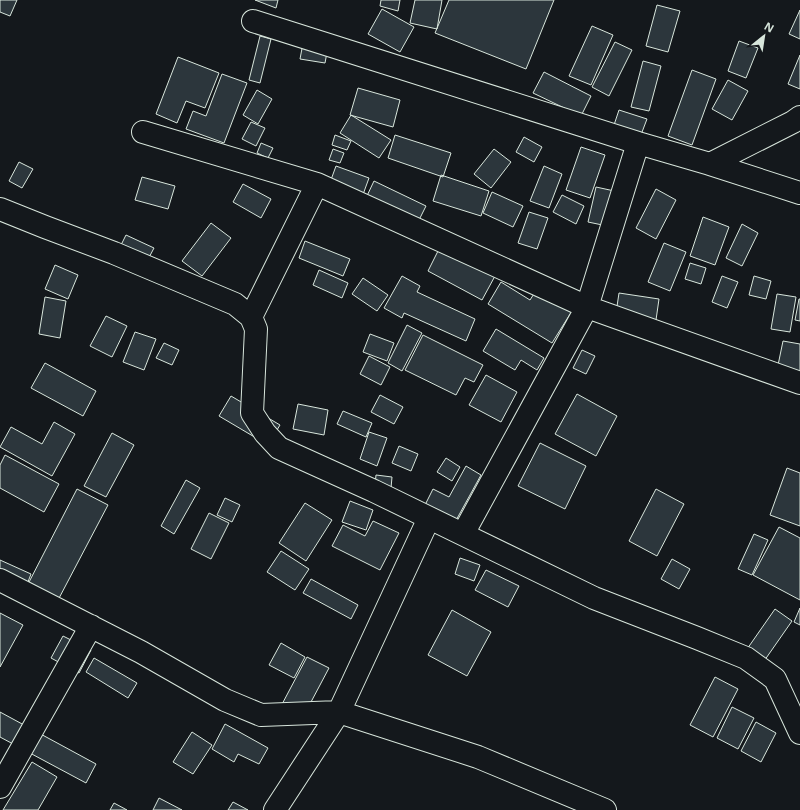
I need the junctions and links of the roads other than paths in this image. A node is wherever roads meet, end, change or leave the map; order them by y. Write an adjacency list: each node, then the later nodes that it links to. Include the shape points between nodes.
1 (253, 21): 4 (street)
2 (800, 117): 5 (street)
3 (143, 132): 6 (street)
4 (638, 144): 5 (street); 9 (street)
5 (710, 164): 7 (street)
6 (317, 184): 9 (street); 10 (street)
7 (800, 193)
8 (0, 209): 10 (street, via 235,304)
9 (587, 307): 11 (street); 13 (street)
10 (250, 316): 12 (street, via 256,328 252,413 265,433 279,448)
11 (800, 383)
12 (429, 518): 13 (street); 16 (street)
13 (463, 534): 17 (street, via 594,598 746,658 775,679)
14 (0, 580): 15 (street)
15 (91, 626): 16 (street, via 225,700 261,715); 18 (street)
16 (339, 712): 19 (street); 20 (street, via 478,757)
17 (800, 732)
18 (0, 787)
19 (275, 810)
20 (605, 810)

